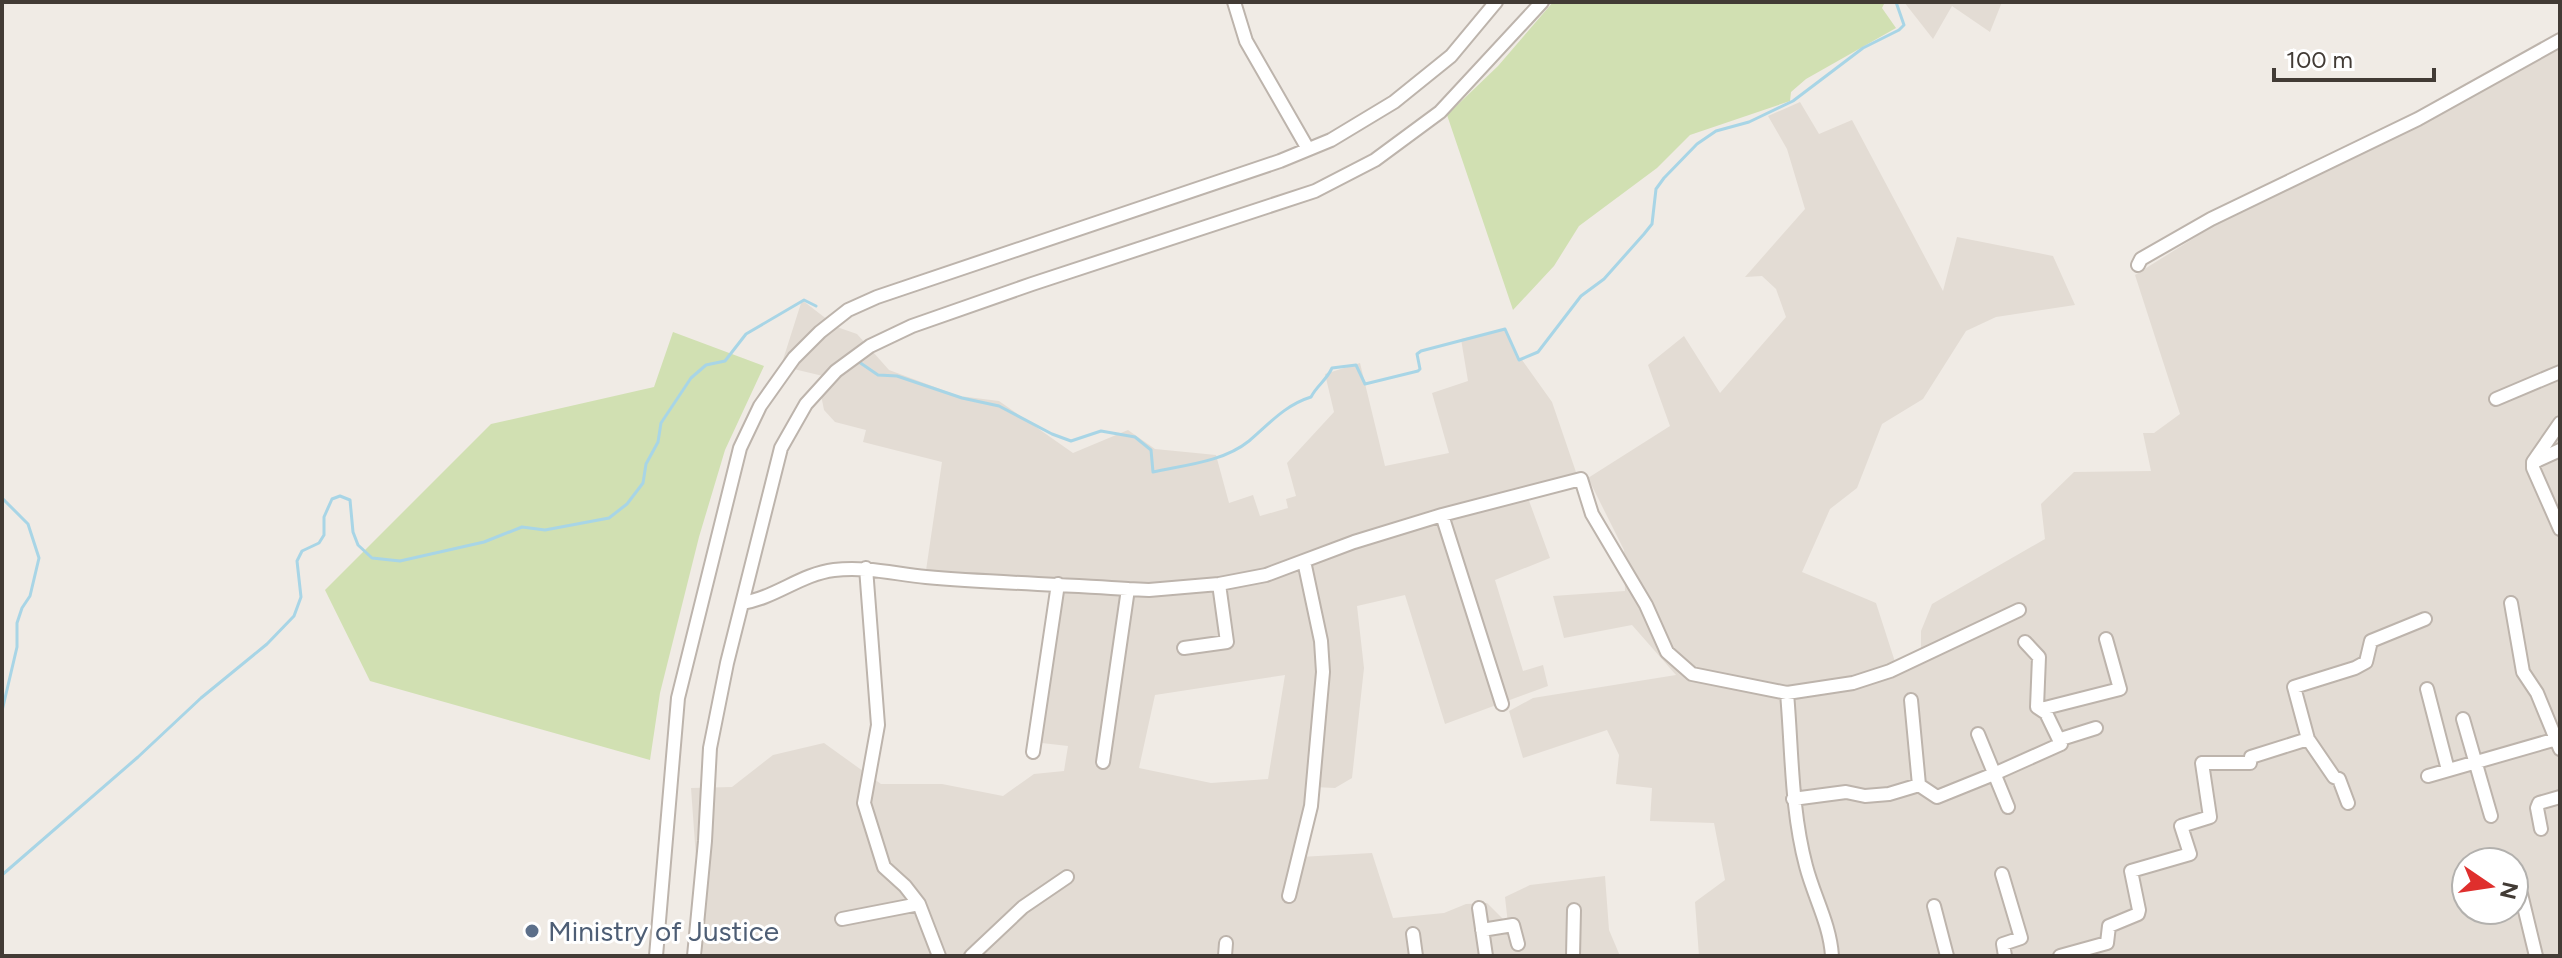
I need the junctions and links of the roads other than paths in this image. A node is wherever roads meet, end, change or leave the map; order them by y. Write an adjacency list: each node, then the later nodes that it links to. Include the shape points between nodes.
1 (1234, 2): 5 (street, via 1246,41)
2 (1496, 2): 5 (street, via 1451,56 1394,102)
3 (1542, 2): 19 (street, via 1440,112 1363,166 1315,191 912,326 870,346 836,371 806,404 781,448)
4 (2560, 40): 6 (street, via 2418,119 2211,219)
5 (1308, 149): 62 (street, via 877,297 848,310 794,358 760,406 740,448 678,698)
6 (2138, 265)
7 (2560, 372): 8 (street)
8 (2496, 399)
9 (2560, 423): 11 (street)
10 (2560, 450): 11 (street)
11 (2533, 462): 13 (street)
12 (1442, 515): 14 (street); 27 (street, via 1581,479 1592,514 1667,652 1692,674); 29 (street)
13 (2560, 529)
14 (1304, 561): 17 (street); 52 (street, via 1323,672 1311,806)
15 (866, 568): 16 (street, via 925,577); 19 (street, via 808,576); 53 (street, via 878,725 864,803 884,867)
16 (1058, 584): 18 (street); 37 (street)
17 (1219, 584): 18 (street); 25 (street, via 1227,642)
18 (1128, 589): 38 (street)
19 (742, 603): 63 (street, via 710,748)
20 (2511, 603): 35 (street, via 2523,672)
21 (2019, 610): 27 (street, via 1890,671 1853,683)
22 (2425, 619): 34 (street, via 2371,641 2366,662 2355,668 2296,684)
23 (2106, 639): 30 (street, via 2120,689)
24 (2025, 642): 30 (street, via 2039,657)
25 (1184, 648)
26 (2427, 689): 40 (street)
27 (1787, 693): 45 (street)
28 (1911, 700): 43 (street)
29 (1502, 704)
30 (2041, 709): 36 (street)
31 (2463, 719): 39 (street)
32 (2096, 728): 36 (street, via 2061,739)
33 (1978, 734): 41 (street)
34 (2308, 739): 46 (street, via 2339,779); 72 (street, via 2252,757 2250,763 2202,763 2210,817 2181,826 2190,854 2131,871 2139,912 2109,926 2107,943)
35 (2559, 742): 39 (street)
36 (2061, 744): 41 (street)
37 (1033, 752)
38 (1103, 762)
39 (2476, 762): 40 (street); 48 (street)
40 (2448, 770): 42 (street)
41 (1994, 774): 43 (street, via 1937,797); 47 (street)
42 (2428, 776)
43 (1919, 785): 45 (street, via 1889,794 1846,792)
44 (2560, 797): 49 (street, via 2537,805)
45 (1793, 799): 69 (street, via 1806,868 1823,911)
46 (2348, 803)
47 (2008, 807)
48 (2491, 816)
49 (2541, 829)
50 (2002, 874): 71 (street, via 2021,937 2003,944)
51 (1067, 877): 65 (street, via 1023,907)
52 (1289, 896)
53 (919, 904): 57 (street); 64 (street)
54 (1934, 906): 70 (street)
55 (1479, 908): 59 (street)
56 (1574, 910): 68 (street)
57 (842, 919)
58 (2529, 926): 73 (street)
59 (1482, 930): 61 (street, via 1513,925); 67 (street)
60 (1413, 934): 66 (street)
61 (1518, 944)
62 (656, 956)
63 (694, 956)
64 (937, 956)
65 (971, 956)
66 (1416, 956)
67 (1486, 956)
68 (1573, 956)
69 (1832, 956)
70 (1947, 956)
71 (2005, 956)
72 (2060, 956)
73 (2536, 956)

